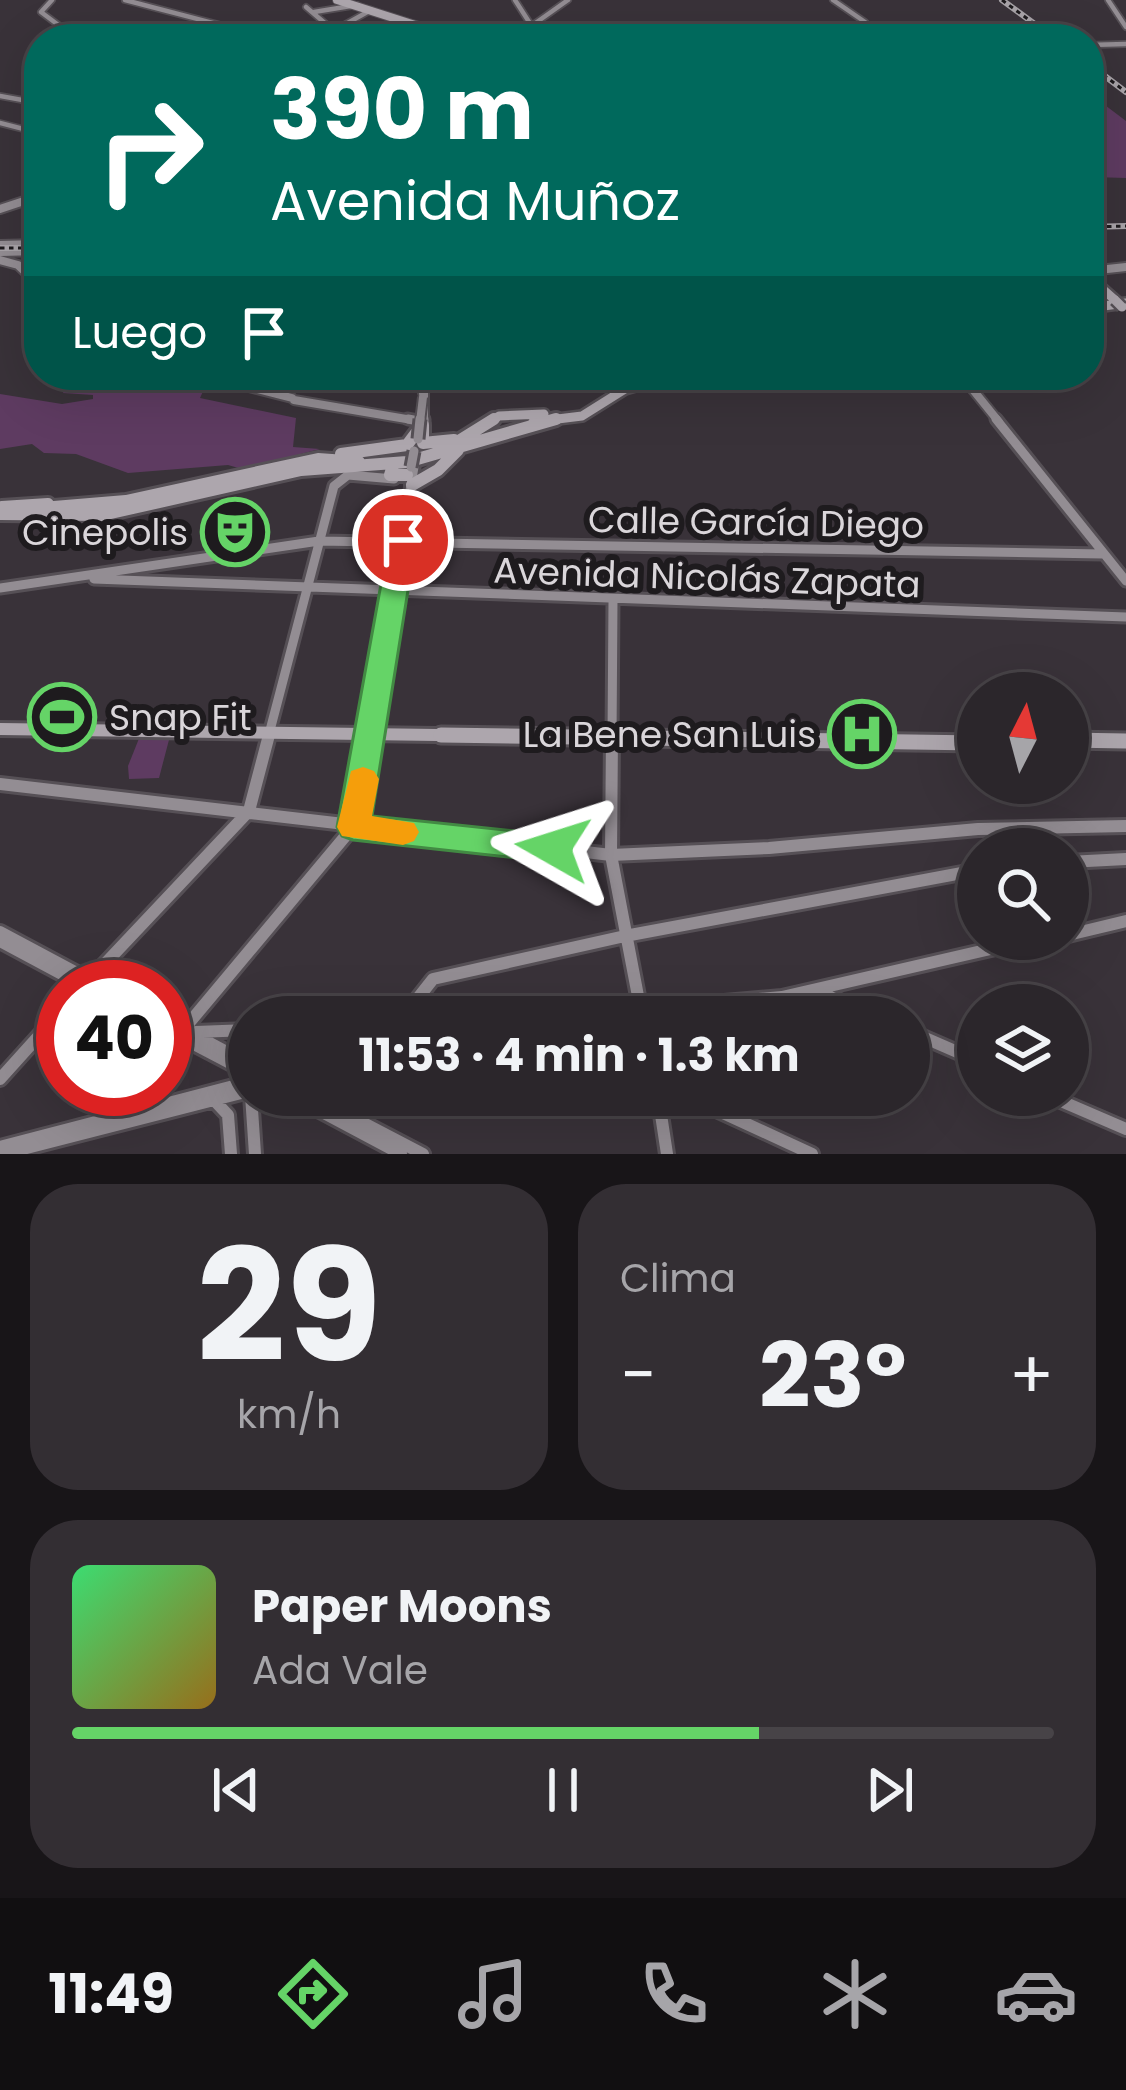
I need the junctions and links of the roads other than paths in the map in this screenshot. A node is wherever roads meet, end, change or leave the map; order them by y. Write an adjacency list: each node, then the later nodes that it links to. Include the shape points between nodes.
1 (52, 0): 9 (street, via 42,13)
2 (124, 0): 10 (street)
3 (338, 0): 7 (main road)
4 (568, 0): 15 (street)
5 (832, 0): 16 (street)
6 (1108, 0): 17 (street)
7 (355, 6): 8 (main road); 11 (street, via 311,11)
8 (370, 10): 12 (street); 13 (main road); 14 (main road)
9 (57, 24)
10 (216, 24)
11 (326, 24)
12 (347, 24)
13 (412, 24)
14 (414, 24)
15 (534, 24)
16 (864, 24)
17 (1126, 27)
18 (253, 390): 29 (street, via 294,398)
19 (617, 390): 25 (main road, via 573,413)
20 (627, 390): 24 (main road)
21 (646, 390): 24 (main road)
22 (973, 390): 38 (street)
23 (423, 391): 29 (street, bridge); 29 (street)
24 (594, 410): 26 (main road)
25 (499, 416): 26 (main road, via 496,428); 27 (main road)
26 (514, 429): 28 (main road)
27 (460, 436): 29 (main road); 29 (main road, via 451,446)
28 (487, 439): 29 (main road); 29 (main road, via 457,450 438,470)
29 (415, 447): 30 (main road); 30 (main road, via 379,464); 31 (main road); 33 (street, via 398,479 345,476); 37 (street)
30 (318, 459): 32 (main road)
31 (301, 470): 32 (main road); 33 (main road, via 328,474)
32 (264, 475): 34 (main road, via 102,515)
33 (334, 486): 36 (street)
34 (70, 509): 35 (main road); 35 (main road, via 17,524)
35 (1, 513)
36 (320, 540): 37 (street, Calle García Diego); 39 (street); 41 (street); 42 (street)
37 (404, 542): 38 (street, Calle García Diego); 43 (street)
38 (1103, 554): 40 (street)
39 (70, 578): 41 (street); 42 (street, Avenida Nicolás Zapata)
40 (1126, 581)
41 (0, 587)
42 (307, 588): 43 (street, Avenida Nicolás Zapata); 47 (street)
43 (396, 591): 44 (street, Avenida Nicolás Zapata); 48 (street)
44 (613, 600): 45 (street, Avenida Nicolás Zapata); 49 (street)
45 (1126, 617)
46 (0, 727): 47 (main road)
47 (268, 732): 48 (main road); 54 (street)
48 (372, 733): 49 (main road); 56 (street)
49 (614, 736): 50 (main road); 57 (street)
50 (957, 741)
51 (1089, 742): 52 (main road)
52 (1126, 743)
53 (0, 784): 54 (street)
54 (246, 811): 56 (street); 69 (street)
55 (1126, 826): 57 (street)
56 (353, 827): 57 (street); 77 (street)
57 (611, 855): 64 (street)
58 (1126, 859): 59 (street)
59 (1089, 861)
60 (957, 873): 64 (street)
61 (1126, 920): 62 (street)
62 (1089, 928)
63 (0, 932): 68 (street)
64 (625, 936): 72 (street, via 431,981); 73 (street)
65 (0, 941): 67 (street)
66 (957, 958): 71 (street)
67 (38, 960)
68 (46, 960)
69 (108, 960)
70 (958, 960): 71 (street)
71 (814, 993): 74 (street); 75 (street); 76 (street)
72 (419, 996)
73 (636, 996)
74 (791, 996)
75 (820, 996)
76 (822, 996)
77 (192, 1024)
78 (192, 1030): 79 (street)
79 (228, 1030)
80 (192, 1034): 83 (street)
81 (36, 1036): 85 (street)
82 (192, 1047): 84 (street)
83 (228, 1066)
84 (228, 1070)
85 (0, 1076)
86 (228, 1095): 88 (street)
87 (228, 1095): 88 (street)
88 (223, 1098): 98 (street); 99 (street)
89 (1089, 1109): 97 (street)
90 (1089, 1111): 97 (street)
91 (252, 1116): 100 (street)
92 (330, 1116): 101 (street)
93 (350, 1116): 102 (street)
94 (661, 1116): 103 (street)
95 (717, 1116): 104 (street)
96 (730, 1116): 105 (street)
97 (1126, 1126)
98 (2, 1151)
99 (231, 1154)
100 (255, 1154)
101 (401, 1154)
102 (423, 1154)
103 (667, 1154)
104 (798, 1154)
105 (812, 1154)

